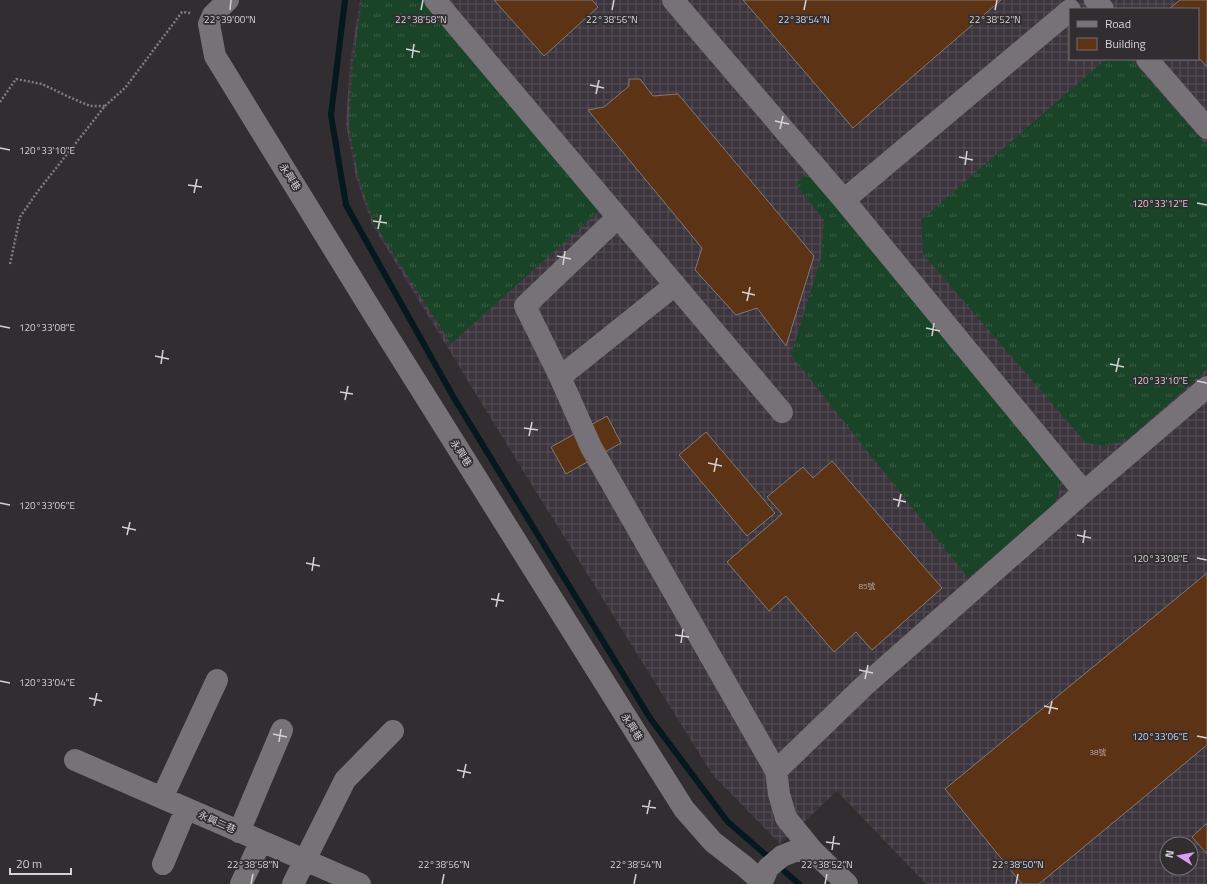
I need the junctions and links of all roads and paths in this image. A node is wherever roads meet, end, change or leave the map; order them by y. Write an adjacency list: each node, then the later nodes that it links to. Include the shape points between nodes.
1 (228, 0): 9 (street)
2 (435, 0): 15 (street)
3 (673, 0): 14 (street)
4 (1082, 0): 6 (street)
5 (1095, 0): 7 (street)
6 (1071, 8)
7 (1102, 8)
8 (1069, 10): 14 (street)
9 (213, 15): 12 (path, via 182,12 125,88); 34 (street, 永興巷, via 209,24 215,56 684,809 713,842 744,866)
10 (1148, 60): 13 (street)
11 (0, 102): 12 (path, via 16,79 42,84 90,106)
12 (106, 106): 16 (path, via 20,217)
13 (1207, 128)
14 (844, 200): 21 (street)
15 (618, 217): 17 (street); 18 (street, via 525,306)
16 (10, 264)
17 (675, 285): 18 (street); 20 (street)
18 (560, 377): 26 (street, via 591,447)
19 (1207, 387): 21 (street)
20 (782, 412)
21 (1084, 492): 26 (street, via 864,686)
22 (217, 680): 27 (street)
23 (282, 730): 29 (street)
24 (392, 731): 32 (street, via 345,780)
25 (75, 760): 27 (street, 永興二巷)
26 (776, 771): 31 (street, via 786,818)
27 (162, 798): 28 (street, 永興二巷)
28 (186, 809): 29 (street, 永興二巷); 33 (street)
29 (239, 832): 30 (street, 永興二巷)
30 (261, 841): 32 (street, 永興二巷); 35 (street)
31 (813, 850): 34 (street, via 795,851); 38 (street)
32 (304, 859): 36 (street); 37 (street, 永興二巷)
33 (163, 864)
34 (768, 872)
35 (241, 884)
36 (293, 884)
37 (360, 884)
38 (847, 884)

